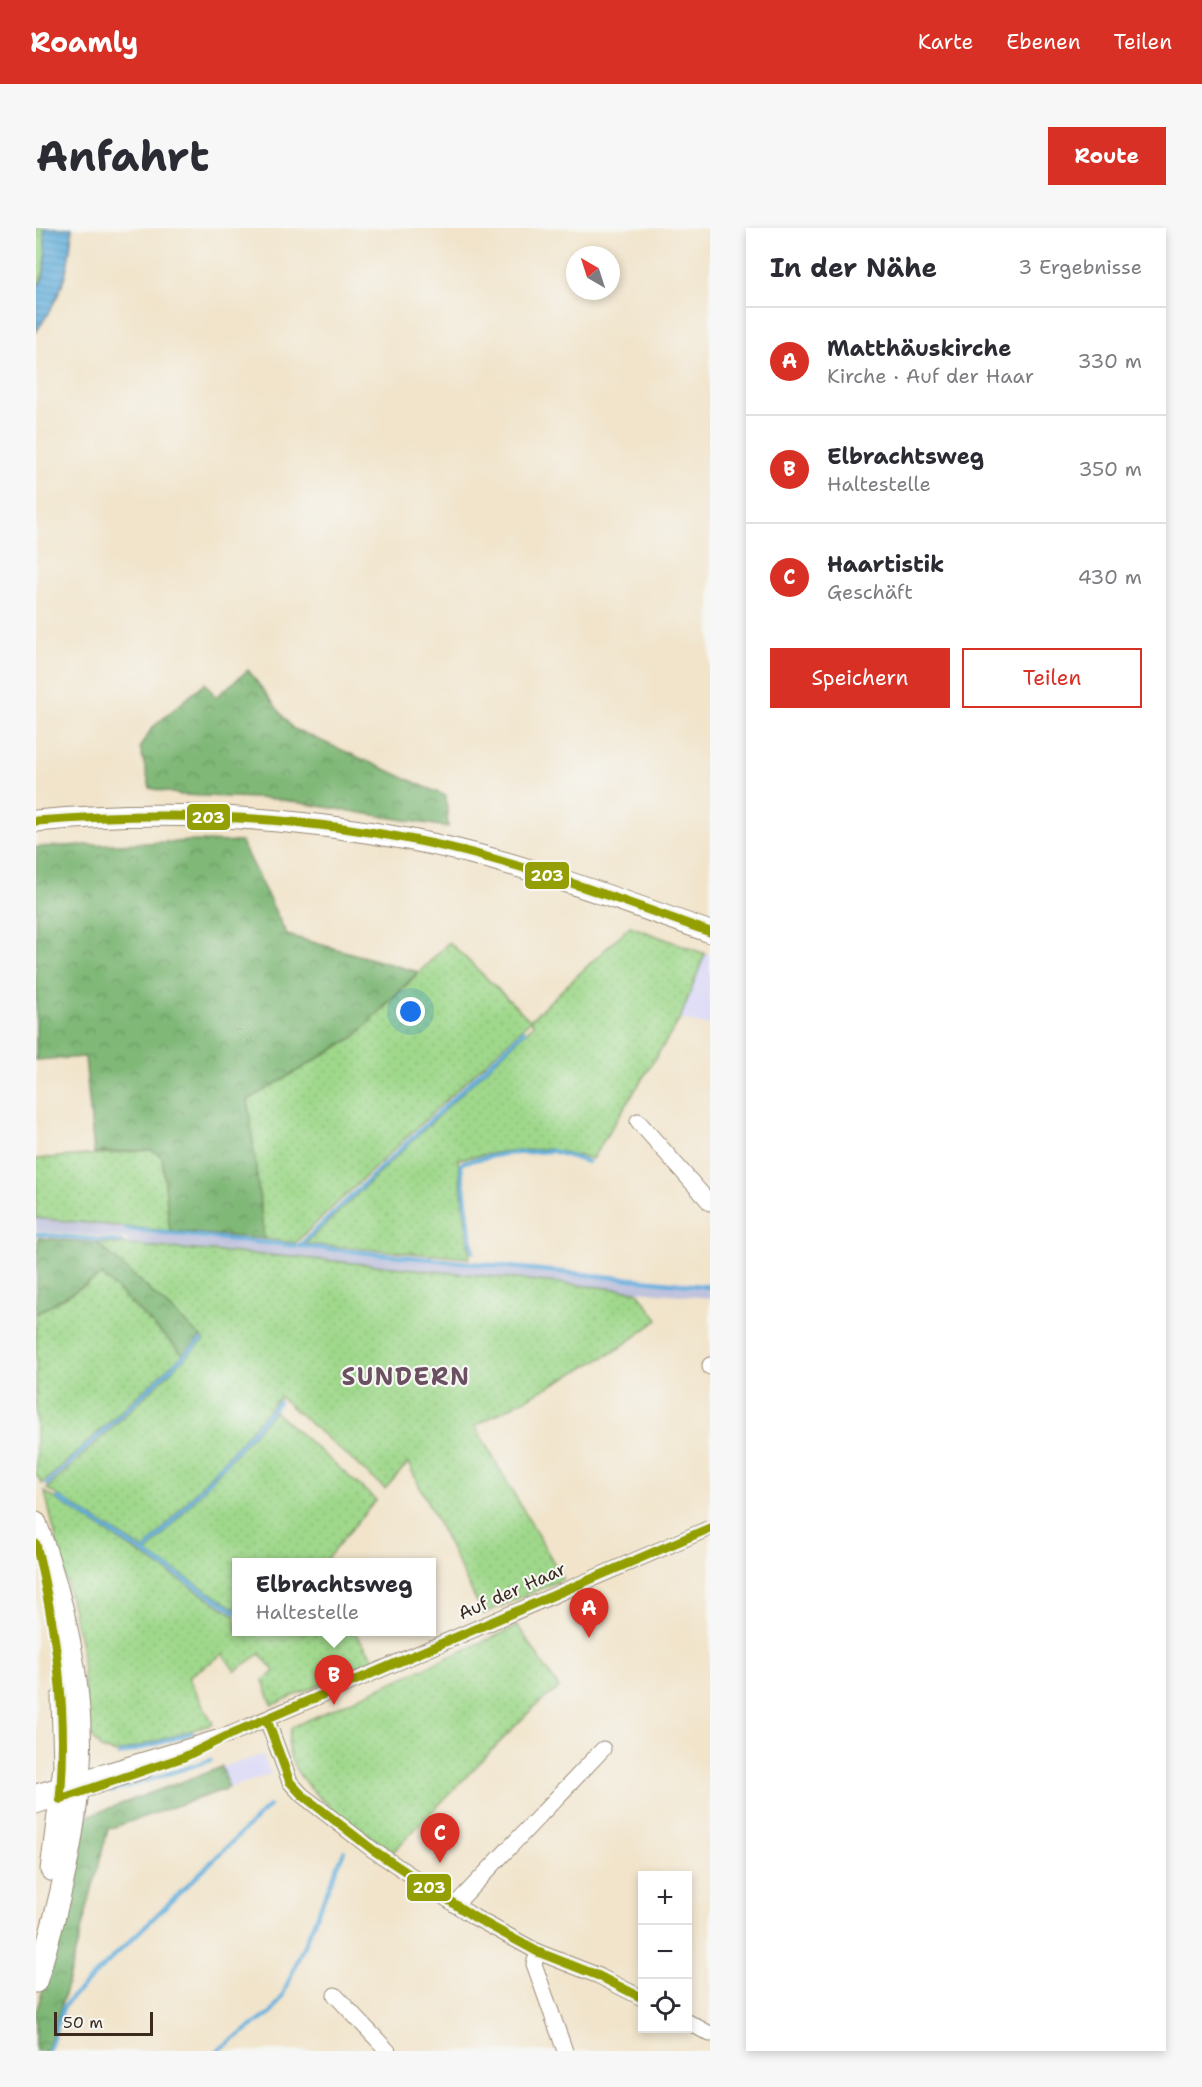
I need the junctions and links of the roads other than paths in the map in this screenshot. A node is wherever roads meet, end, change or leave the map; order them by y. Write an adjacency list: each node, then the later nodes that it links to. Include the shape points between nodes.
1 (36, 821): 2 (main road, via 141,815 223,816 408,839 494,860)
2 (708, 926)
3 (638, 1121): 4 (street)
4 (710, 1203)
5 (36, 1523): 10 (main road, via 59,1597 76,1698)
6 (710, 1528): 8 (street, Auf der Haar)
7 (36, 1544): 10 (main road, via 54,1619)
8 (267, 1720): 10 (street, Auf der Haar, via 184,1757); 13 (street, via 281,1765 302,1796)
9 (603, 1749): 13 (street)
10 (69, 1789): 11 (street, Auf der Haar); 12 (street, Auf der Haar); 14 (main road); 16 (main road, via 61,1894)
11 (36, 1792)
12 (36, 1806)
13 (455, 1905): 15 (street)
14 (36, 1946)
15 (538, 1952): 18 (street); 22 (street, via 534,1964)
16 (36, 1982)
17 (335, 1995): 21 (street)
18 (638, 1996)
19 (692, 2025): 20 (street)
20 (710, 2034)
21 (388, 2051)
22 (564, 2051)

